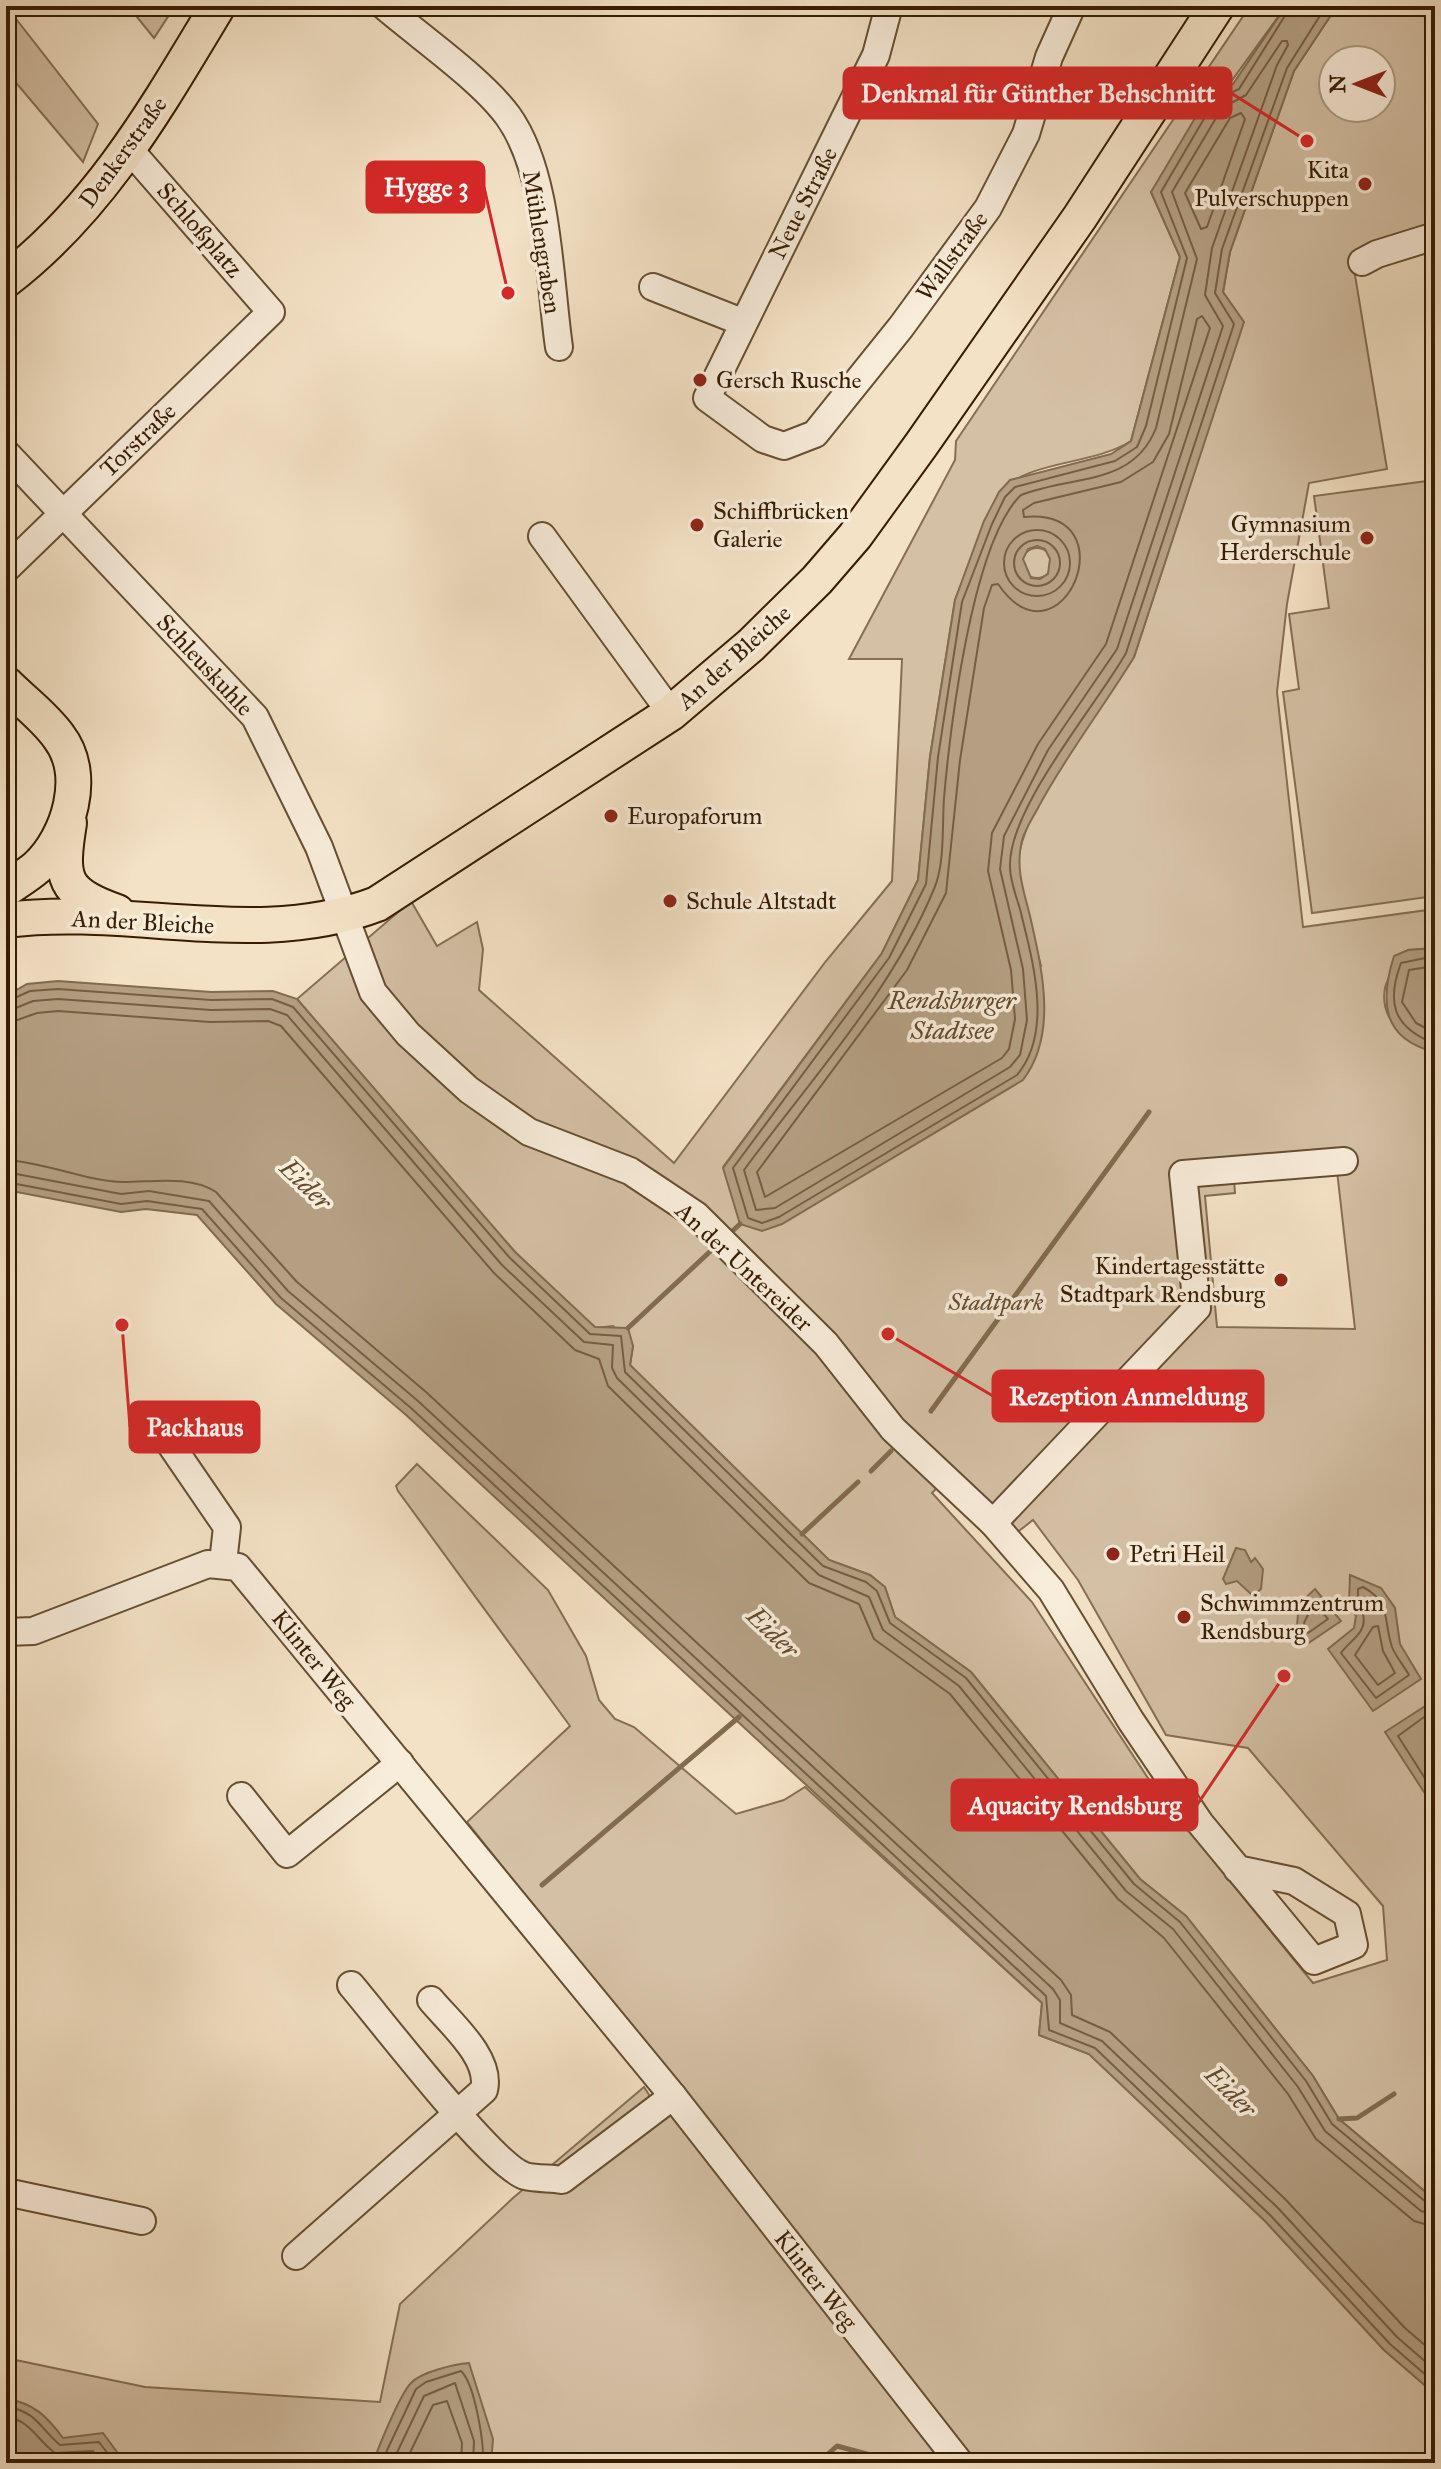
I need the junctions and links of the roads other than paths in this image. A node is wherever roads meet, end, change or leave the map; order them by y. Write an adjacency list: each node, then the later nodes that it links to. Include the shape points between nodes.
1 (218, 6): 6 (main road, Denkerstraße)
2 (384, 6): 13 (street, Mühlengraben, via 507,115 523,144 537,186)
3 (889, 6): 12 (street, Neue Straße, via 876,55)
4 (1072, 6): 14 (street, Wallstraße, via 1049,57 1026,134 988,208 815,434 784,446 763,439)
5 (1217, 6): 20 (main road, An der Bleiche, via 1080,217 855,536 778,621)
6 (129, 149): 9 (main road, Denkerstraße, via 60,234); 11 (street, Schloßplatz)
7 (1435, 236): 8 (street)
8 (1362, 262)
9 (6, 280)
10 (653, 287): 12 (street)
11 (271, 312): 16 (street, Torstraße)
12 (742, 322): 14 (street, Neue Straße)
13 (559, 347)
14 (707, 398)
15 (6, 453): 16 (street, Schleuskuhle)
16 (64, 513): 18 (street, Torstraße); 25 (street, Schleuskuhle, via 255,717 319,847)
17 (542, 536): 20 (street)
18 (6, 569)
19 (6, 684): 21 (main road, via 60,738 72,768)
20 (671, 713): 25 (main road, An der Bleiche, via 377,904)
21 (74, 795): 22 (main road, via 59,839 37,866); 26 (main road, via 64,853 66,876 83,900)
22 (6, 889)
23 (6, 899): 24 (main road, An der Bleiche)
24 (46, 917): 26 (main road, An der Bleiche); 27 (main road)
25 (344, 917): 26 (main road, An der Bleiche, via 247,927); 30 (street, An der Untereider, via 373,992 408,1034 469,1090 529,1132 630,1171 696,1215 826,1344 893,1429)
26 (134, 919)
27 (6, 920)
28 (1344, 1161): 30 (street, via 1183,1174 1197,1308)
29 (162, 1432): 31 (street, via 227,1527)
30 (993, 1523): 35 (street, An der Untereider, via 1051,1590 1131,1721)
31 (223, 1563): 32 (street, via 200,1566 33,1631); 33 (street, Klinter Weg, via 238,1567)
32 (6, 1632)
33 (400, 1763): 34 (street, via 287,1854); 38 (street, Klinter Weg)
34 (241, 1796)
35 (1237, 1869)
36 (351, 1985): 39 (street)
37 (431, 2000): 39 (street, via 484,2070 484,2090)
38 (673, 2096): 39 (street, via 562,2180 523,2176); 43 (street, Klinter Weg)
39 (459, 2114): 42 (street)
40 (6, 2192): 41 (street)
41 (142, 2221)
42 (296, 2256)
43 (960, 2463)

